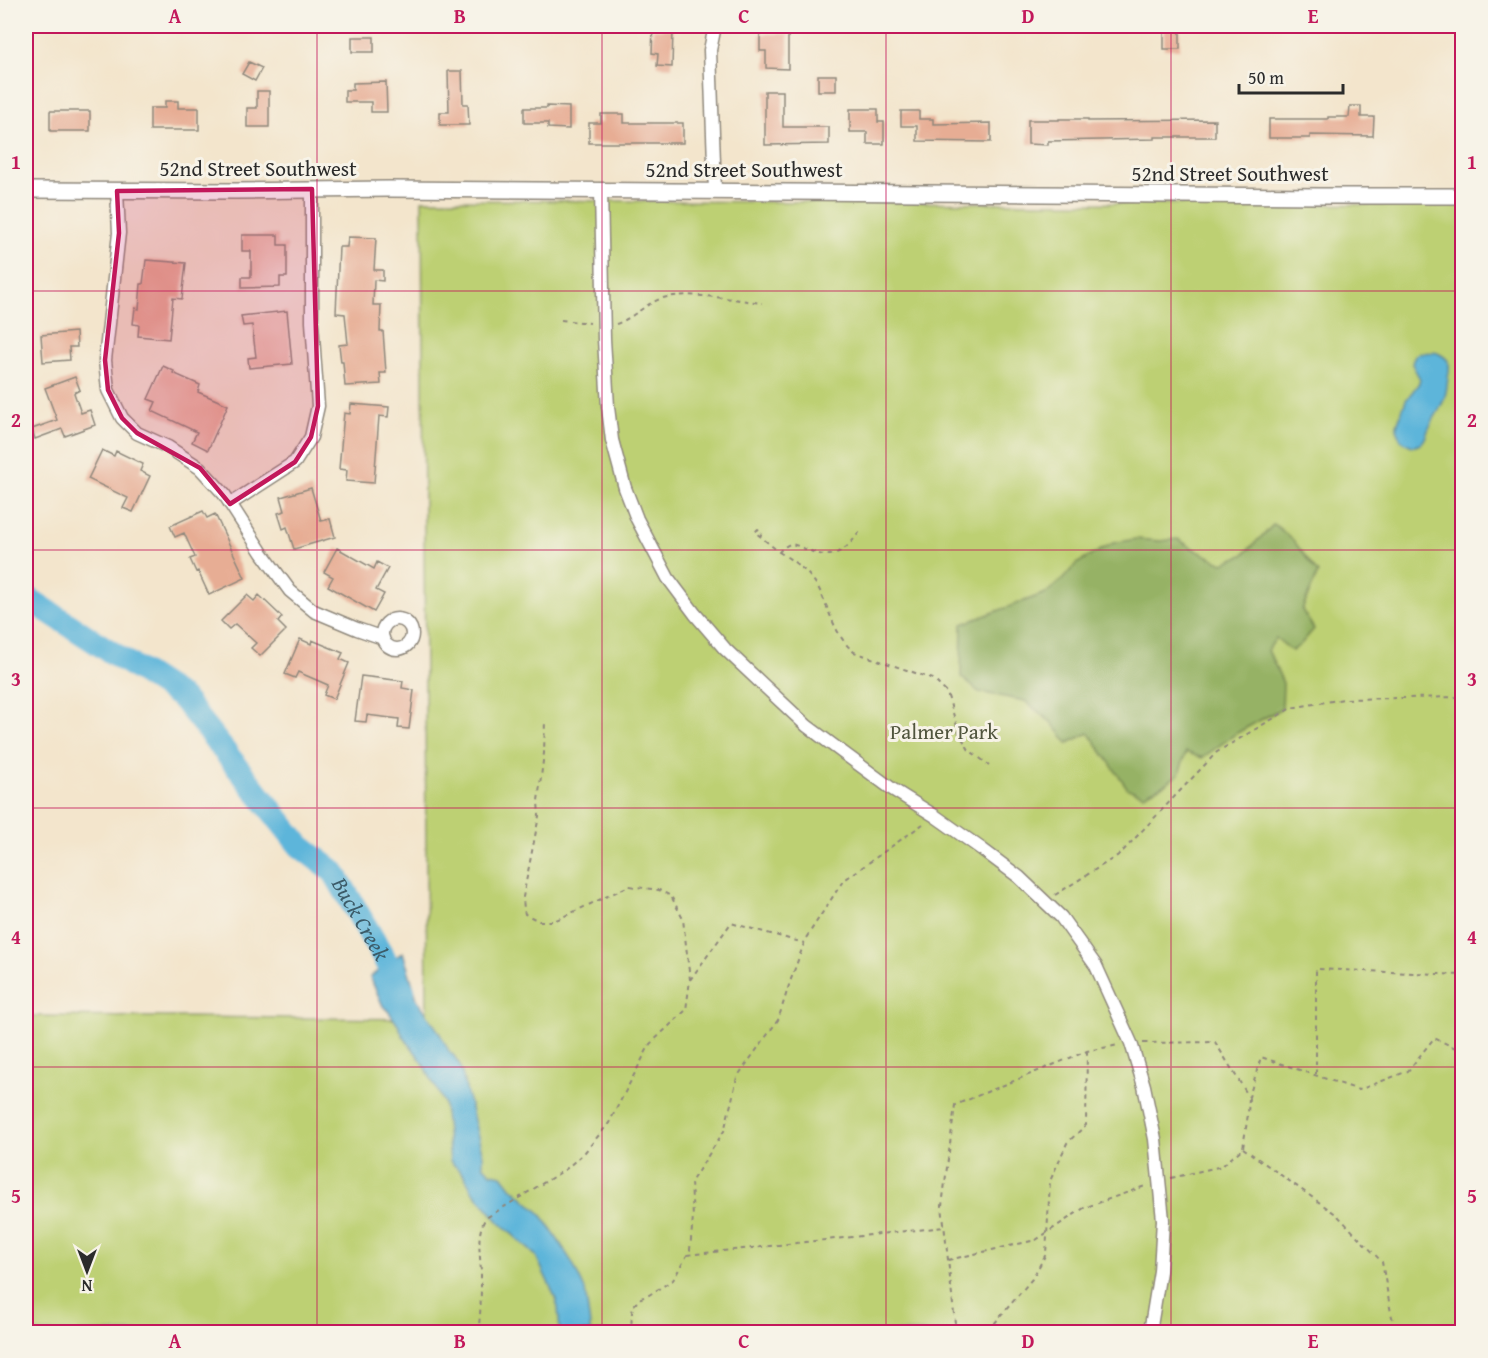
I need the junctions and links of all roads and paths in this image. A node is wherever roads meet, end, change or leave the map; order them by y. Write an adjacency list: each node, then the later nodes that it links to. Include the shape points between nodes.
1 (716, 26): 6 (street, via 710,50)
2 (312, 189): 4 (street, 52nd Street Southwest); 5 (street, 52nd Street Southwest); 11 (street, via 312,322 318,406 311,437 295,462)
3 (26, 190): 5 (street, 52nd Street Southwest)
4 (601, 190): 6 (street, 52nd Street Southwest); 10 (street)
5 (117, 191): 11 (street, via 119,233 105,360 108,390 122,418 137,433 200,468)
6 (715, 191): 7 (street, 52nd Street Southwest)
7 (1462, 196)
8 (762, 303): 10 (path, via 673,296 653,302 626,320)
9 (561, 320): 10 (path)
10 (603, 324): 19 (street, via 612,440 637,519 668,578 725,649 807,726)
11 (230, 504): 15 (street, via 290,591 314,611)
12 (861, 530): 14 (path, via 847,547 831,555 790,544)
13 (760, 537): 14 (path)
14 (779, 552): 18 (path, via 815,583 835,627 854,652 942,686 964,742)
15 (383, 638)
16 (1462, 697): 20 (path, via 1343,699 1291,708 1217,752 1120,854)
17 (545, 720): 23 (path, via 539,816 523,897 525,915 539,921 554,921 629,886 660,890 671,896 683,919)
18 (989, 765)
19 (935, 816): 20 (street, via 1019,877); 21 (path, via 843,881)
20 (1045, 902): 24 (street, via 1061,917 1096,966)
21 (804, 944): 23 (path, via 731,923); 33 (path, via 778,1020 736,1077 724,1131 691,1182 693,1217)
22 (1462, 975): 27 (path, via 1316,969)
23 (690, 980): 35 (path, via 686,1010 650,1044 609,1123 585,1152 566,1169 486,1218 480,1237)
24 (1131, 1043): 25 (path); 28 (path, via 1215,1042); 30 (street, via 1155,1139)
25 (1087, 1051): 31 (path, via 955,1105 942,1206); 32 (path, via 1086,1125 1067,1143 1050,1180)
26 (1462, 1051): 27 (path, via 1434,1038 1408,1071 1359,1090)
27 (1316, 1076): 28 (path, via 1261,1057)
28 (1249, 1097): 29 (path)
29 (1244, 1148): 30 (path, via 1222,1166); 40 (path, via 1337,1215 1382,1262)
30 (1159, 1181): 32 (path, via 1084,1208); 39 (street, via 1163,1220 1160,1271)
31 (944, 1227): 33 (path); 34 (path)
32 (1047, 1233): 34 (path, via 1036,1240); 38 (path, via 1046,1254)
33 (687, 1255): 36 (path, via 673,1280 634,1305)
34 (948, 1260): 37 (path)
35 (478, 1332)
36 (631, 1332)
37 (956, 1332)
38 (992, 1332)
39 (1150, 1332)
40 (1396, 1332)

